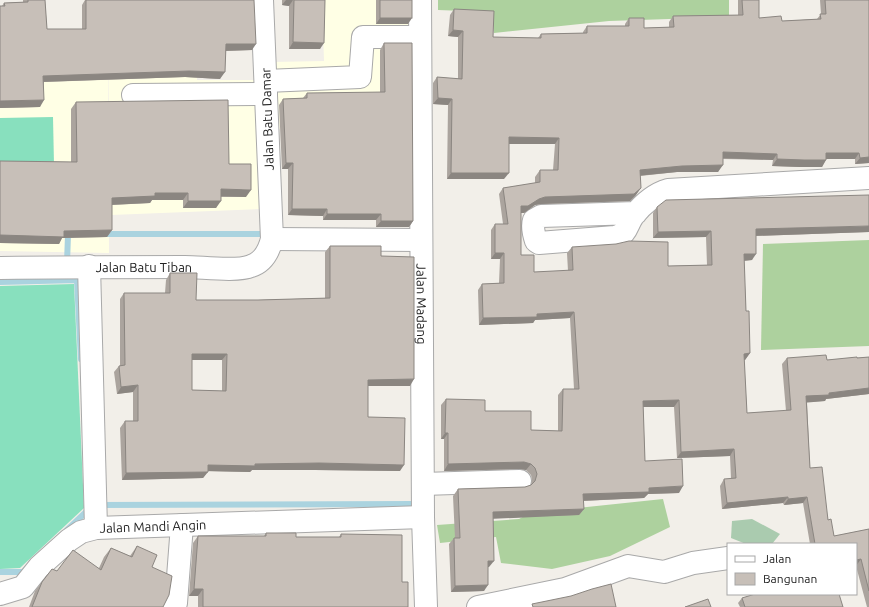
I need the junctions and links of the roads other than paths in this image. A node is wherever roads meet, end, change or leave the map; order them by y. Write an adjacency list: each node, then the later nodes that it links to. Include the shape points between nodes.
1 (262, 0): 4 (street, Jalan Batu Damar)
2 (420, 0): 3 (street, Jalan Madang)
3 (420, 37): 4 (street, via 363,37 360,77); 9 (street, Jalan Madang)
4 (266, 87): 5 (street); 8 (street, Jalan Batu Damar)
5 (133, 95)
6 (869, 178): 7 (street, via 668,190 650,199)
7 (636, 213)
8 (272, 239): 9 (street); 10 (street, Jalan Batu Tiban, via 269,251 261,262 251,267 233,269)
9 (421, 240): 13 (street, Jalan Madang)
10 (89, 266): 11 (street, Jalan Batu Tiban); 16 (street, Jalan Mandi Angin)
11 (0, 268)
12 (520, 481): 13 (street)
13 (423, 484): 14 (street, Jalan Madang)
14 (423, 517): 15 (street, Jalan Mandi Angin); 20 (street, Jalan Madang)
15 (182, 525): 16 (street, Jalan Mandi Angin); 19 (street)
16 (96, 528): 18 (street, via 81,532 69,540 38,567 23,587)
17 (727, 558): 21 (street, via 693,563 664,572 628,566 565,589)
18 (0, 594)
19 (174, 607)
20 (426, 607)
21 (478, 607)

